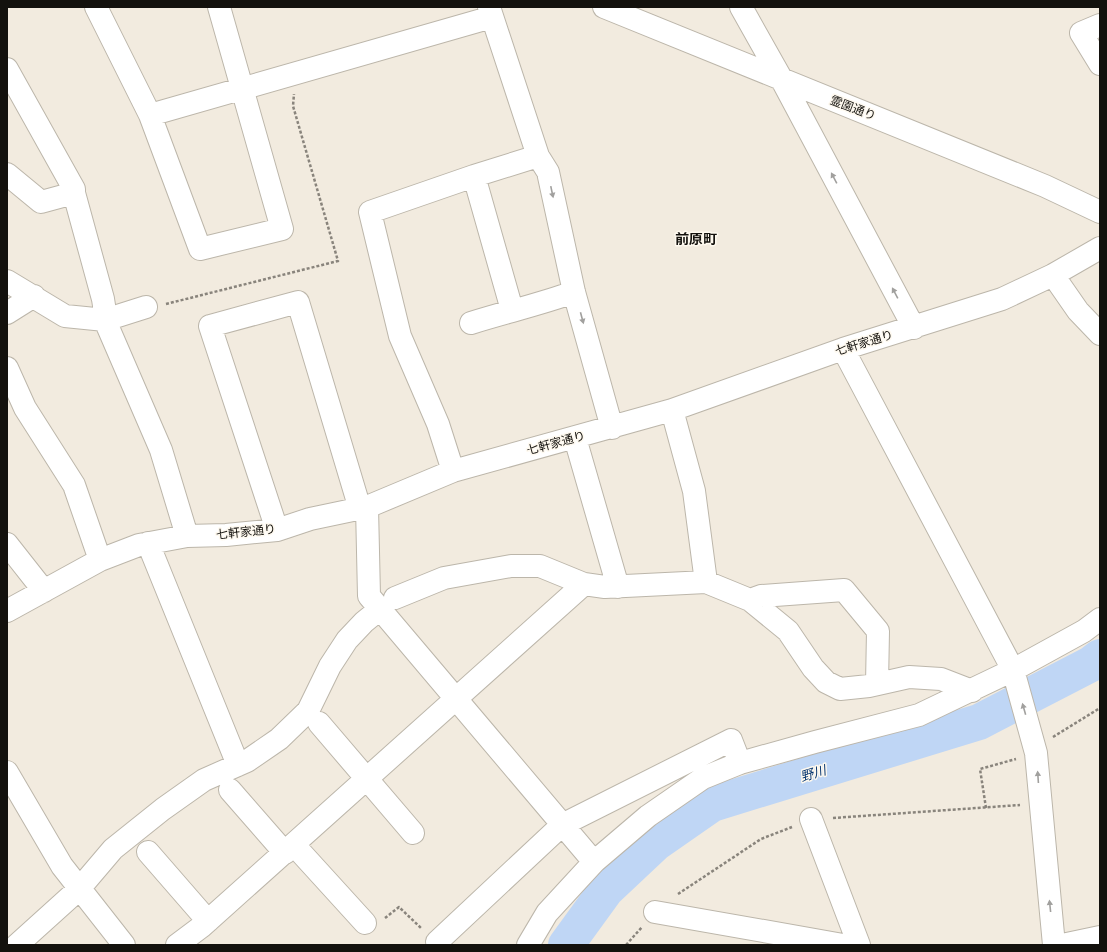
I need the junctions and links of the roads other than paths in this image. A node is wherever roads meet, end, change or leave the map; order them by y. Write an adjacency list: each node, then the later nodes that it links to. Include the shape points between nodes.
1 (96, 7): 11 (street)
2 (219, 7): 10 (street)
3 (604, 7): 9 (street, 霊園通り)
4 (741, 7): 9 (street)
5 (491, 12): 10 (street); 12 (street)
6 (1100, 25): 7 (street, via 1081,33)
7 (1100, 64)
8 (7, 69): 15 (street, via 74,189)
9 (782, 80): 16 (street, 霊園通り, via 1045,186); 27 (street, one-way to 9)
10 (243, 89): 11 (street); 11 (street, via 282,229 200,249)
11 (150, 115)
12 (538, 156): 14 (street); 20 (street, one-way to 20, via 548,172)
13 (7, 174): 15 (street, via 41,202)
14 (474, 176): 23 (street); 34 (street, via 370,212 400,336 438,424)
15 (74, 194): 25 (street, via 103,299)
16 (1100, 212)
17 (1100, 248): 18 (street, 七軒家通り)
18 (1053, 275): 27 (street, 七軒家通り, via 1002,300); 28 (street, via 1078,311)
19 (7, 281): 21 (street)
20 (574, 292): 23 (street, via 541,304); 32 (street, one-way to 32)
21 (34, 296): 24 (street); 25 (street, via 65,316)
22 (146, 307): 25 (street)
23 (512, 310): 26 (street)
24 (7, 313)
25 (105, 320): 37 (street, via 162,450)
26 (471, 323)
27 (914, 328): 29 (street, 七軒家通り)
28 (1100, 334)
29 (843, 349): 31 (street, 七軒家通り); 49 (street)
30 (7, 368): 40 (street, via 25,408 74,485)
31 (672, 410): 32 (street, 七軒家通り); 41 (street, via 694,491)
32 (612, 428): 33 (street, 七軒家通り)
33 (575, 438): 34 (street, 七軒家通り); 43 (street)
34 (453, 471): 35 (street, 七軒家通り)
35 (364, 508): 36 (street, 七軒家通り, via 310,519); 36 (street, via 298,302 210,326); 46 (street, via 369,596)
36 (277, 530): 37 (street, 七軒家通り)
37 (188, 536): 38 (street, 七軒家通り)
38 (148, 543): 40 (street, 七軒家通り); 55 (street)
39 (7, 544): 44 (street)
40 (100, 560): 44 (street, 七軒家通り)
41 (706, 582): 43 (street); 45 (street)
42 (584, 584): 43 (street); 46 (street, via 540,566 511,566 444,578); 52 (street)
43 (618, 587)
44 (44, 591): 47 (street, 七軒家通り)
45 (750, 600): 50 (street, via 788,631 813,668 826,682 840,689); 50 (street, via 761,596 844,590 878,631)
46 (388, 603): 52 (street); 55 (street, via 347,640 330,666 308,712 279,739)
47 (7, 611)
48 (1100, 619): 49 (street, via 1084,631)
49 (1013, 670): 51 (street); 77 (street, one-way to 49, via 1036,750)
50 (877, 684): 51 (street, via 909,677 941,679)
51 (972, 691): 54 (street, via 919,715)
52 (456, 700): 57 (street); 60 (street)
53 (319, 723): 57 (street)
54 (740, 763): 60 (street, via 731,740); 64 (street, via 703,778 648,816)
55 (238, 765): 65 (street, via 204,780 163,809 113,849)
56 (7, 772): 65 (street, via 62,866)
57 (367, 778): 61 (street); 62 (street)
58 (230, 790): 62 (street)
59 (812, 820): 76 (street)
60 (562, 825): 64 (street); 70 (street)
61 (413, 833)
62 (289, 849): 67 (street); 68 (street)
63 (148, 852): 67 (street)
64 (594, 862): 74 (street, via 547,913)
65 (79, 889): 71 (street); 72 (street)
66 (655, 912): 75 (street)
67 (208, 921): 73 (street)
68 (373, 922)
69 (1100, 937): 78 (street)
70 (438, 944)
71 (17, 945)
72 (124, 945)
73 (177, 945)
74 (528, 945)
75 (843, 945)
76 (859, 945)
77 (1054, 945)
78 (1062, 945)

